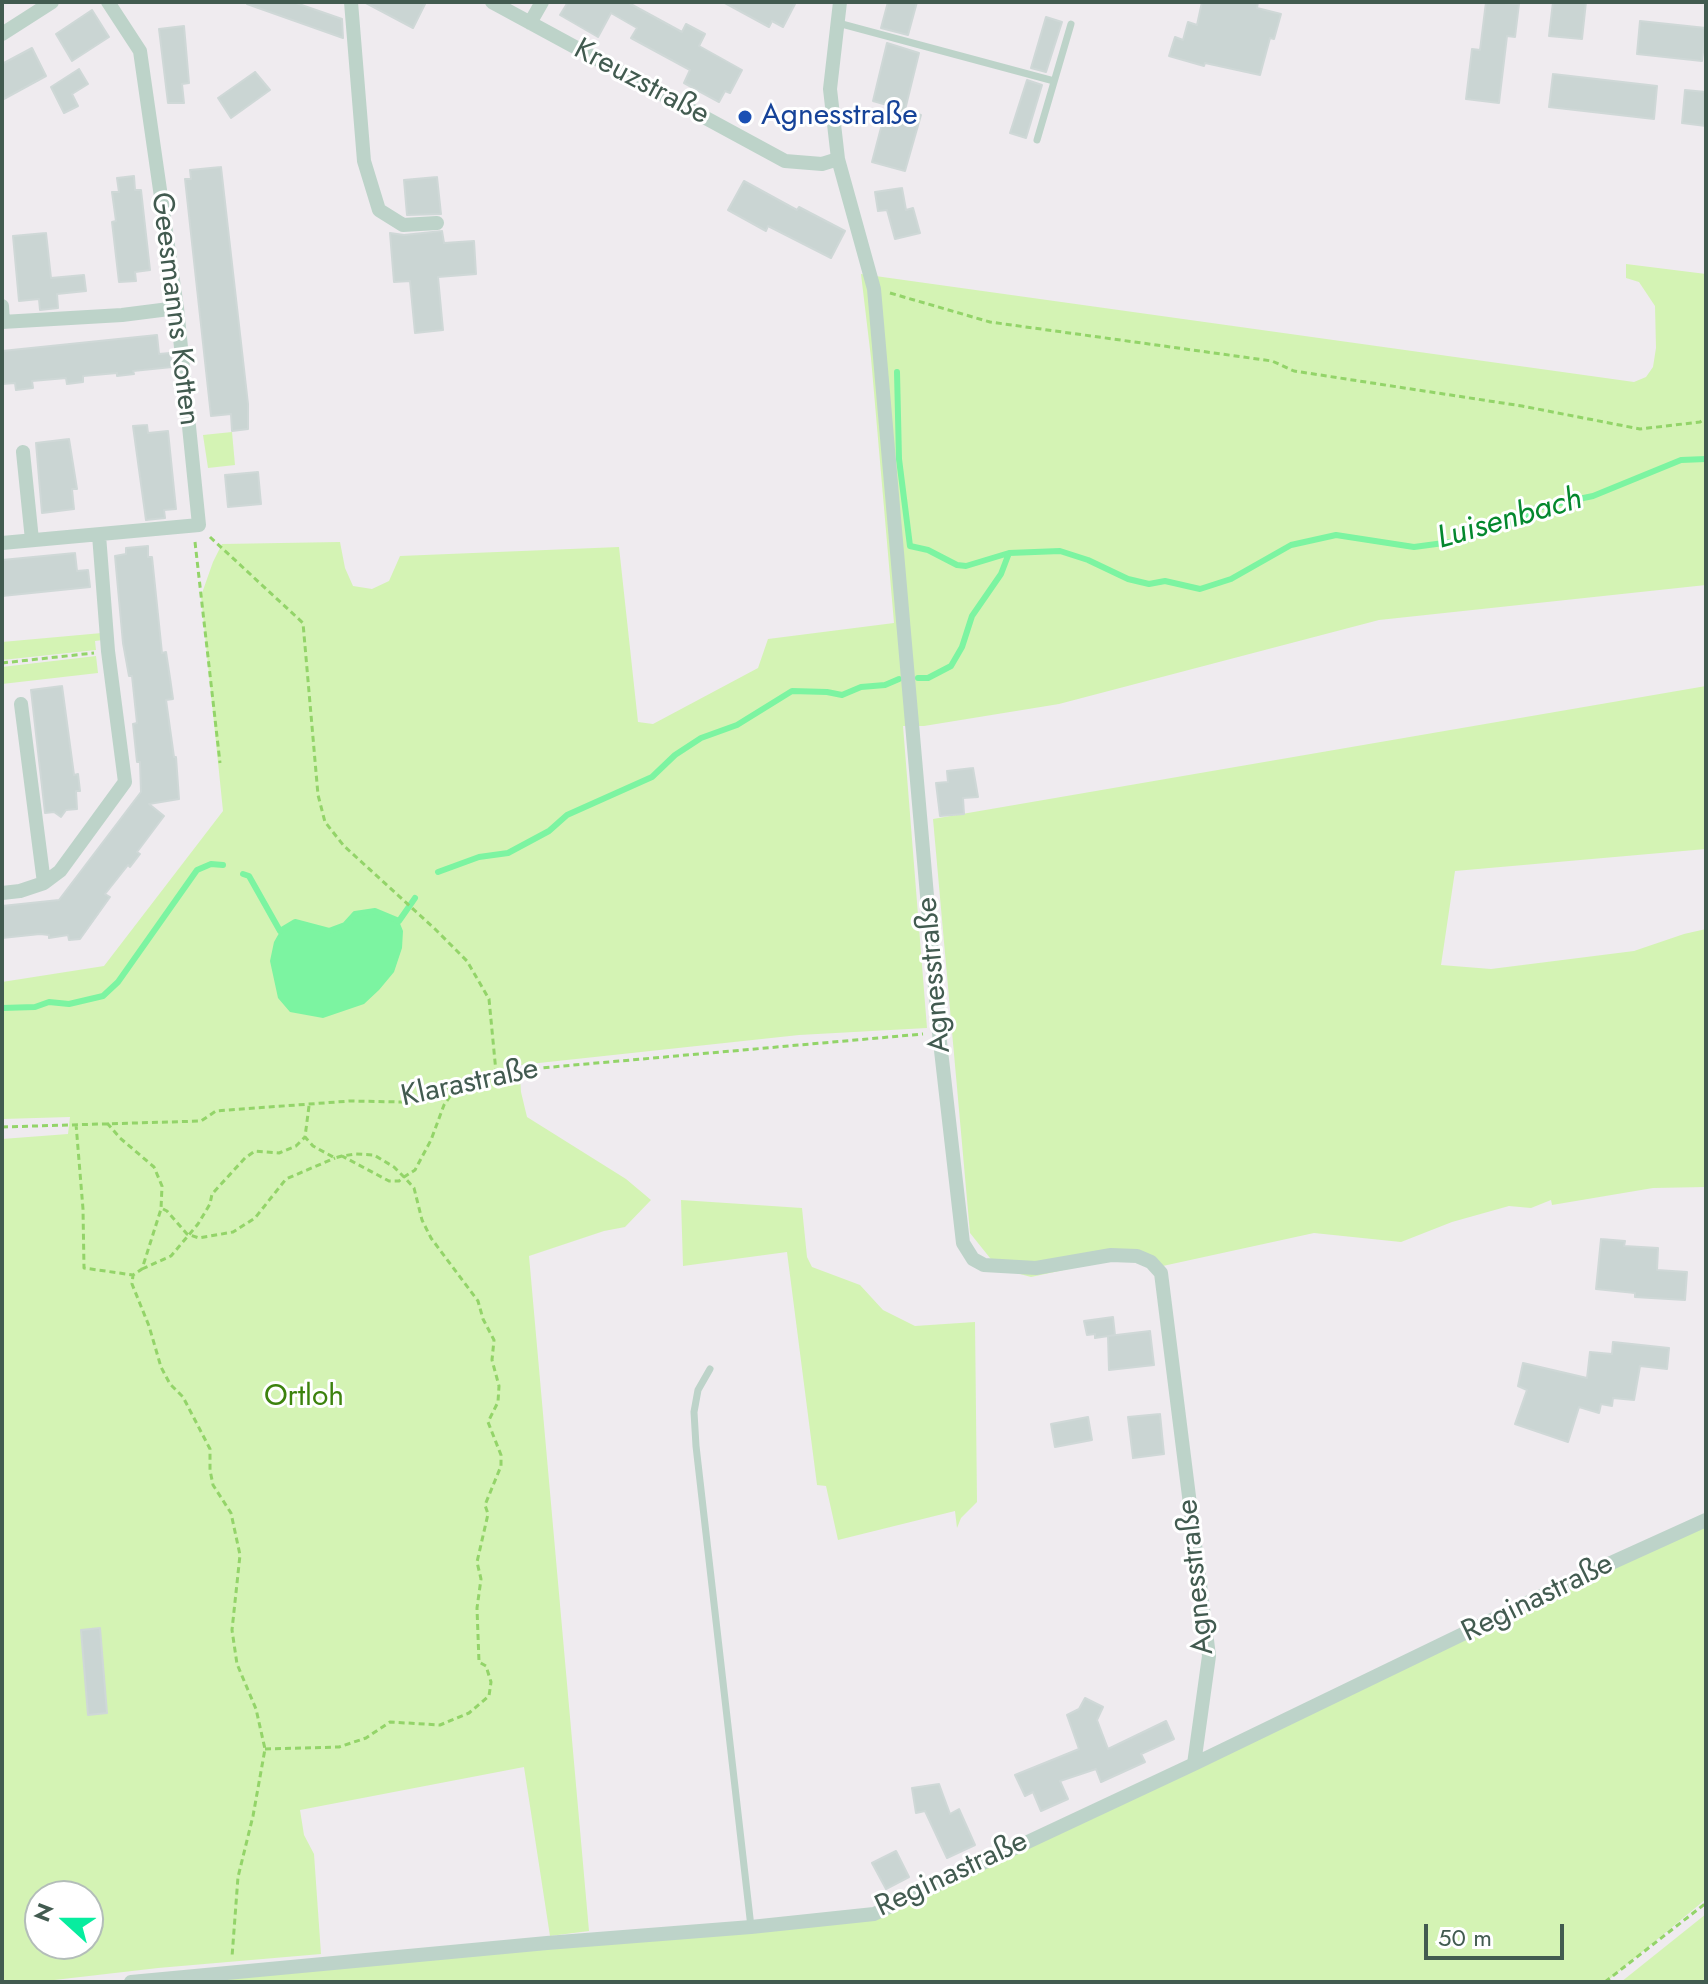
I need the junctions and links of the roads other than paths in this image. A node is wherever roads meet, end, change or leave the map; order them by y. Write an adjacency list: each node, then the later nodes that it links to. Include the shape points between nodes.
1 (52, 2): 10 (street)
2 (108, 2): 16 (street, Geesmanns Kotten, via 140,51)
3 (351, 2): 14 (street, via 364,161 379,210 403,225)
4 (492, 2): 7 (street, Kreuzstraße)
5 (542, 2): 7 (street)
6 (840, 2): 8 (street, Agnesstraße)
7 (530, 23): 13 (street, Kreuzstraße, via 785,161 822,164)
8 (838, 23): 11 (lane); 13 (street, Agnesstraße, via 830,89)
9 (1071, 24): 11 (lane)
10 (2, 34)
11 (1054, 81): 12 (lane)
12 (1037, 140)
13 (838, 159): 27 (street, Agnesstraße, via 874,289 939,1033 963,1243 984,1265 1036,1268 1111,1255 1137,1256 1161,1273 1209,1656)
14 (437, 223)
15 (2, 306): 17 (street)
16 (177, 308): 17 (street); 19 (street, Geesmanns Kotten, via 196,526)
17 (3, 322)
18 (23, 452): 20 (street)
19 (99, 535): 20 (street); 23 (street, via 125,782 60,871)
20 (32, 540): 21 (street)
21 (2, 543)
22 (21, 704): 23 (street)
23 (44, 883): 24 (street)
24 (2, 893)
25 (710, 1369): 28 (lane, via 694,1412 696,1446)
26 (1706, 1520): 27 (street, Reginastraße)
27 (1194, 1764): 28 (street, Reginastraße, via 874,1914)
28 (751, 1927): 29 (street, Reginastraße)
29 (131, 1982)

